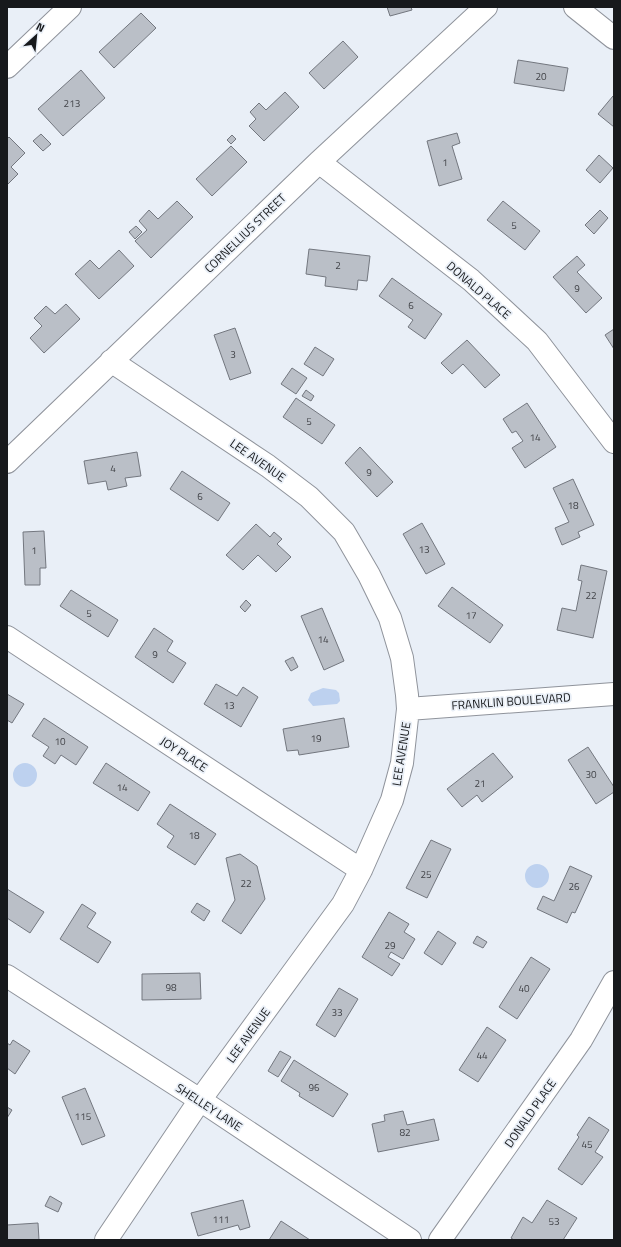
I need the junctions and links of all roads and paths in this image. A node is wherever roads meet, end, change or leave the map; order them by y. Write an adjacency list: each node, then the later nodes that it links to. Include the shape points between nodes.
1 (70, 7): 5 (street)
2 (486, 7): 6 (street, CORNELLIUS STREET)
3 (575, 7): 4 (street)
4 (614, 38)
5 (7, 67)
6 (319, 162): 7 (street, CORNELLIUS STREET); 8 (street, DONALD PLACE, via 471,280 537,341)
7 (111, 361): 9 (street, CORNELLIUS STREET); 12 (street, LEE AVENUE, via 268,466 310,497 344,532 390,618 402,658)
8 (614, 442)
9 (7, 462)
10 (7, 637): 13 (street, JOY PLACE)
11 (614, 694): 12 (street, FRANKLIN BOULEVARD)
12 (408, 709): 13 (street, LEE AVENUE, via 402,763 392,800)
13 (361, 870): 16 (street, LEE AVENUE, via 342,904)
14 (7, 976): 16 (street, SHELLEY LANE)
15 (614, 982): 19 (street, DONALD PLACE, via 581,1040)
16 (200, 1100): 17 (street, LEE AVENUE); 18 (street, SHELLEY LANE)
17 (106, 1240)
18 (410, 1240)
19 (440, 1240)

